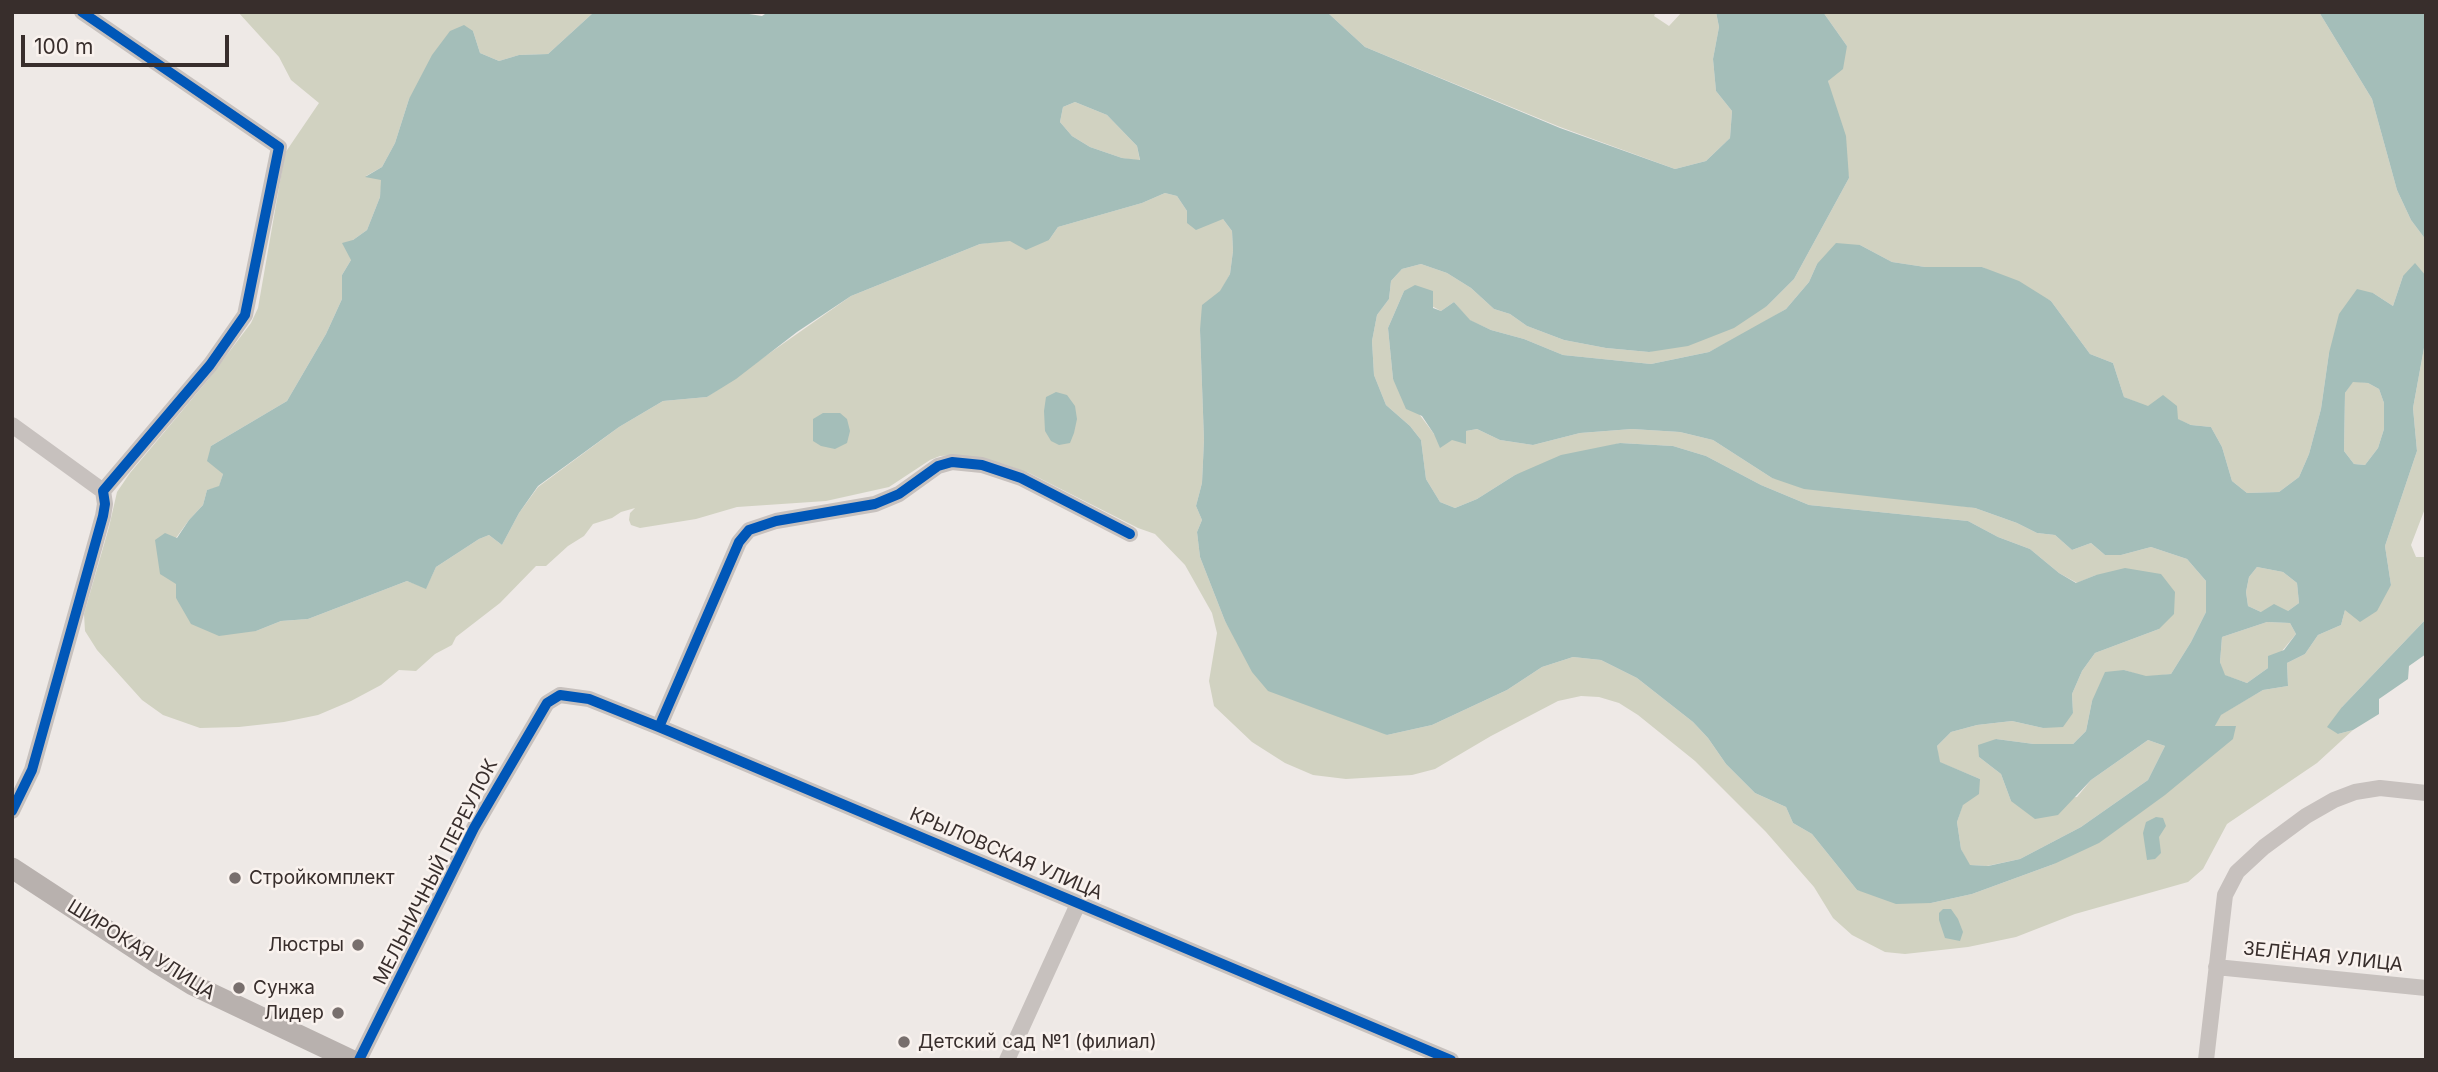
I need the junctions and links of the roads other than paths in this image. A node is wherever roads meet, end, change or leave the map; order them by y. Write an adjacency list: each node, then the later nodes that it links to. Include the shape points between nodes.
1 (82, 12): 3 (street, via 279,147 245,315)
2 (12, 425): 3 (street)
3 (103, 491): 8 (street, via 103,516 36,757)
4 (1130, 534): 6 (street, via 1021,478 982,465 952,462 875,504 749,530 738,542)
5 (547, 703): 6 (street, КРЫЛОВСКАЯ УЛИЦА, via 571,695); 14 (street, МЕЛЬНИЧНЫЙ ПЕРЕУЛОК, via 474,828)
6 (659, 727): 10 (street, КРЫЛОВСКАЯ УЛИЦА)
7 (2426, 793): 11 (street, via 2380,788 2355,792 2306,816 2264,847 2237,872 2225,895)
8 (12, 811)
9 (12, 868): 13 (street, ШИРОКАЯ УЛИЦА, via 194,985)
10 (1078, 904): 15 (street); 16 (street, КРЫЛОВСКАЯ УЛИЦА)
11 (2216, 967): 12 (street, ЗЕЛЁНАЯ УЛИЦА); 17 (street)
12 (2426, 988)
13 (351, 1060)
14 (359, 1060)
15 (1007, 1060)
16 (1451, 1060)
17 (2206, 1060)

